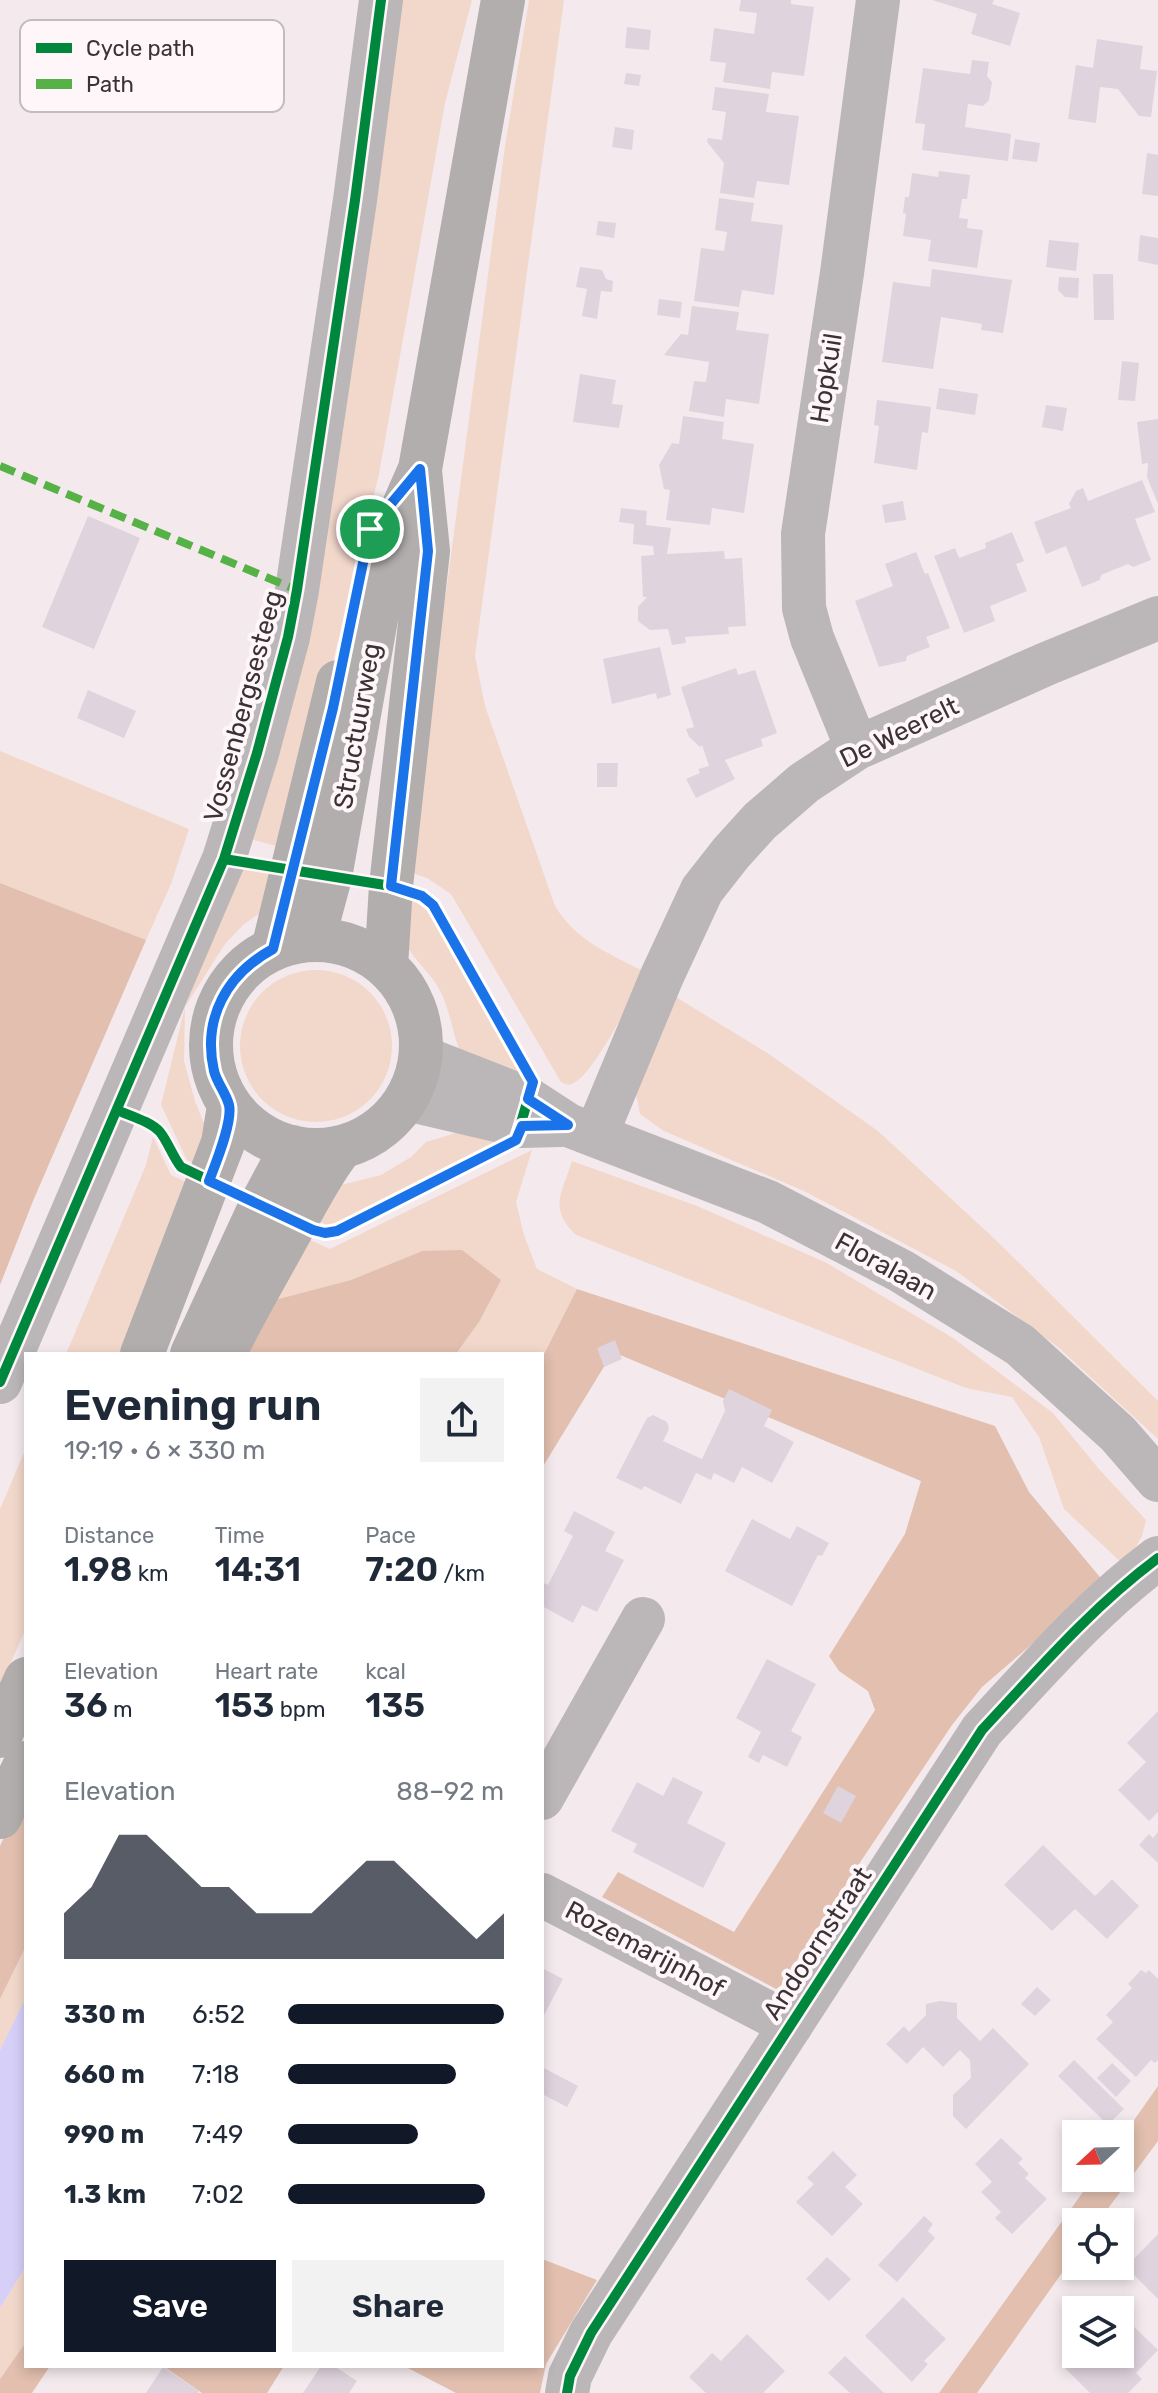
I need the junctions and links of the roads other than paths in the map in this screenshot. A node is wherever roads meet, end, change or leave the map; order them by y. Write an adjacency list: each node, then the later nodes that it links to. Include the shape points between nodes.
1 (381, 0): 18 (street, Vossenbergsesteeg, via 297,590 257,753 224,859)
2 (503, 0): 4 (main road, Structuurweg)
3 (878, 0): 6 (street, Hopkuil, via 803,534 804,608)
4 (420, 469): 7 (main road, Structuurweg, via 370,529); 8 (main road, Structuurweg, via 428,551)
5 (1158, 618): 6 (street, De Weerelt)
6 (857, 748): 12 (street, De Weerelt, via 760,821 702,890)
7 (293, 944): 8 (main road, via 339,942); 11 (main road, via 256,958 230,984 214,1017 214,1072)
8 (386, 966): 9 (main road, via 414,1007)
9 (421, 1057): 10 (main road); 12 (street, Floralaan, via 528,1099)
10 (407, 1099): 12 (street, Floralaan, via 522,1126); 14 (main road, via 377,1131)
11 (229, 1106): 13 (main road, via 251,1128); 15 (main road, via 223,1143)
12 (582, 1130): 19 (street, Floralaan, via 768,1202 901,1271 1020,1345 1118,1434)
13 (292, 1147): 14 (main road); 16 (main road)
14 (340, 1149): 17 (main road, via 318,1176)
15 (143, 1352)
16 (193, 1352)
17 (225, 1352)
18 (0, 1382)
19 (1158, 1480)
20 (1158, 1558): 28 (street, Andoornstraat, via 1126,1581 982,1730)
21 (643, 1619): 25 (street)
22 (24, 1683): 23 (main road)
23 (0, 1736)
24 (24, 1767): 26 (main road)
25 (544, 1794)
26 (0, 1817)
27 (544, 1896): 28 (street, Rozemarijnhof)
28 (791, 2025): 29 (street, Andoornstraat, via 591,2333)
29 (567, 2393)

